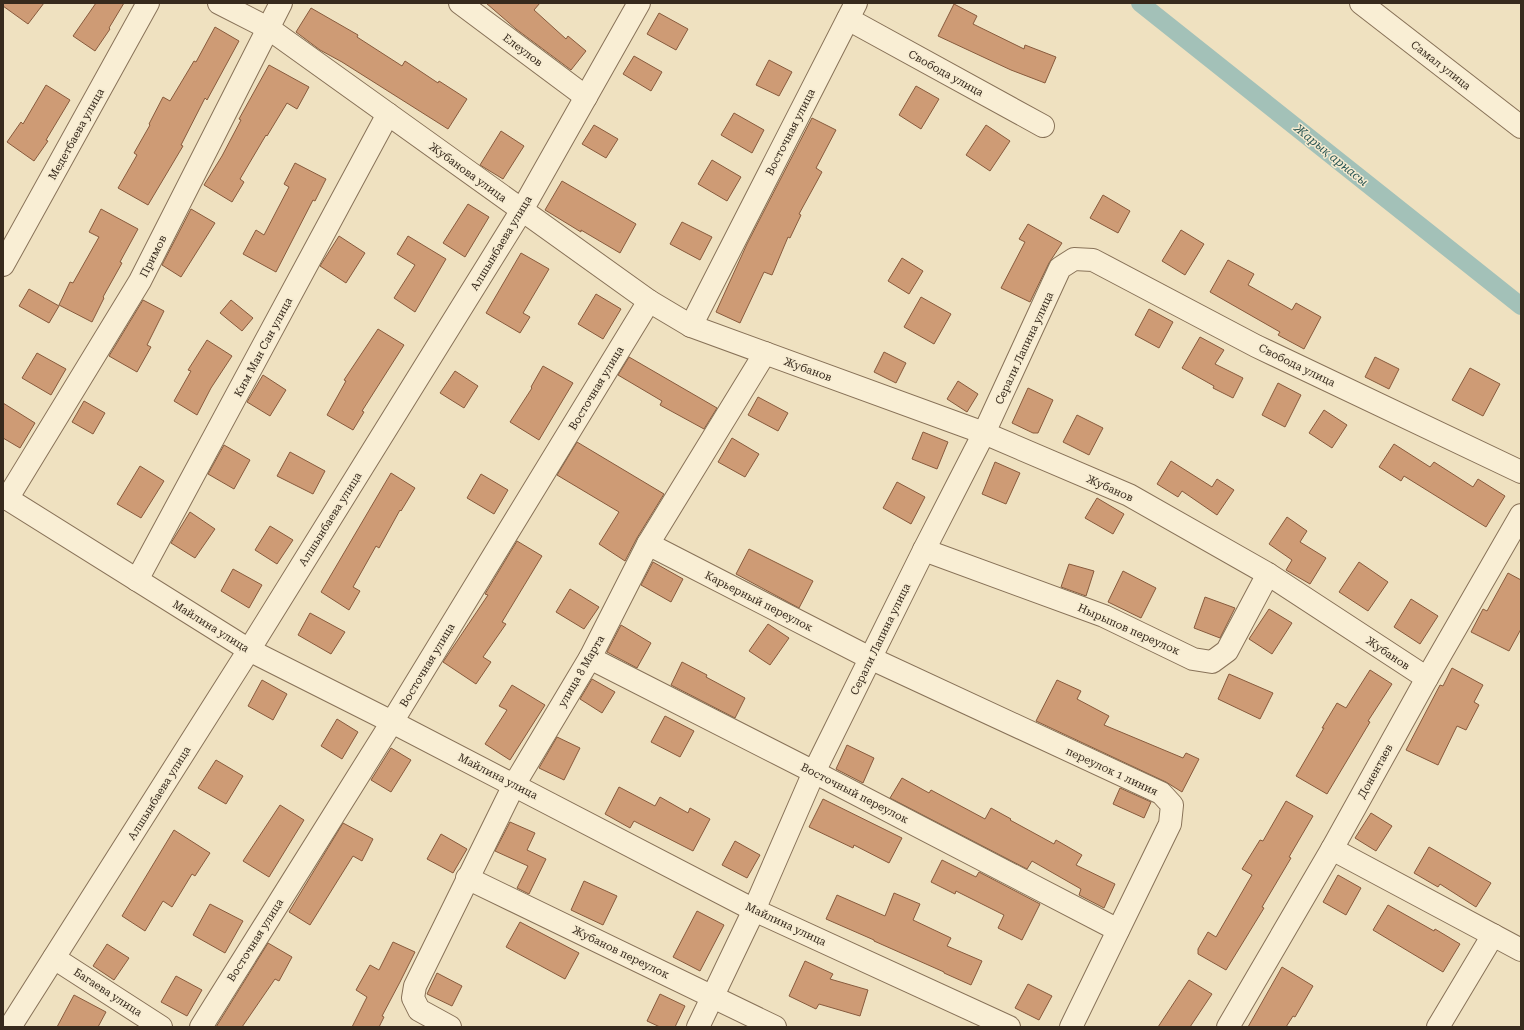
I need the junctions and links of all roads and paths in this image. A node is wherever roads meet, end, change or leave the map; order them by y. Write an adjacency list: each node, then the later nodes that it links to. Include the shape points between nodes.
1 (148, 3): 14 (street, Медетбаева улица)
2 (219, 3): 8 (street, Жубанова улица)
3 (282, 3): 8 (street, Примов)
4 (460, 3): 9 (street, Елеулов)
5 (639, 3): 9 (street, Алшынбаева улица)
6 (1361, 3): 12 (street, Самал улица)
7 (852, 11): 11 (street, Свобода улица); 17 (street, Восточная улица)
8 (268, 28): 10 (street, Жубанова улица); 21 (street, Примов, via 140,281)
9 (586, 96): 13 (street, Алшынбаева улица)
10 (388, 114): 13 (street, Жубанова улица); 26 (street, Ким Ман Сан улица)
11 (1043, 126)
12 (1521, 127)
13 (522, 210): 16 (street, Жубанова улица); 27 (street, Алшынбаева улица)
14 (5, 256)
15 (1074, 258): 19 (street, Серали Лапина улица, via 1060,268); 20 (street, Свобода улица, via 1093,260 1256,346)
16 (649, 301): 17 (street, Жубанова улица); 31 (street, Восточная улица)
17 (691, 326): 18 (street, Жубанова улица)
18 (765, 353): 19 (street, Жубанов); 23 (street, улица 8 Марта)
19 (984, 434): 24 (street, Серали Лапина улица); 25 (street, Жубанов, via 1129,495)
20 (1521, 472)
21 (5, 498): 26 (street, Майлина улица)
22 (1521, 515): 30 (street, Донентаев)
23 (648, 544): 28 (street, улица 8 Марта); 29 (street, Карьерный переулок)
24 (924, 550): 25 (street, Нырыпов переулок, via 1104,616 1193,659 1212,662 1227,652); 29 (street, Серали Лапина улица)
25 (1268, 574): 30 (street, Жубанов)
26 (137, 580): 27 (street, Майлина улица)
27 (249, 650): 31 (street, Майлина улица); 40 (street, Алшынбаева улица)
28 (590, 658): 32 (street, Восточный переулок); 33 (street, улица 8 Марта)
29 (870, 658): 32 (street, Серали Лапина улица); 37 (street, переулок 1 линия, via 1165,797 1172,805 1170,824)
30 (1426, 678): 34 (street, Донентаев)
31 (392, 722): 33 (street, Майлина улица); 44 (street, Восточная улица)
32 (814, 772): 36 (street, Серали Лапина улица); 37 (street, Восточный переулок)
33 (514, 785): 35 (street, улица 8 Марта); 36 (street, Майлина улица)
34 (1332, 849): 38 (street); 50 (street, Донентаев)
35 (467, 878): 41 (street, Жубанов переулок); 45 (street, улица 8 Марта, via 415,986 413,998 419,1010)
36 (754, 910): 41 (street, Серали Лапина улица); 48 (street, Майлина улица)
37 (1118, 930): 49 (street, переулок 1 линия)
38 (1493, 935): 39 (street); 51 (street)
39 (1521, 950)
40 (54, 958): 42 (street, Алшынбаева улица); 43 (street, Багаева улица)
41 (712, 997): 46 (street, Серали Лапина улица); 47 (street, Жубанов переулок)
42 (10, 1027)
43 (161, 1027)
44 (201, 1027)
45 (450, 1027)
46 (698, 1027)
47 (774, 1027)
48 (1009, 1027)
49 (1071, 1027)
50 (1228, 1027)
51 (1438, 1027)

